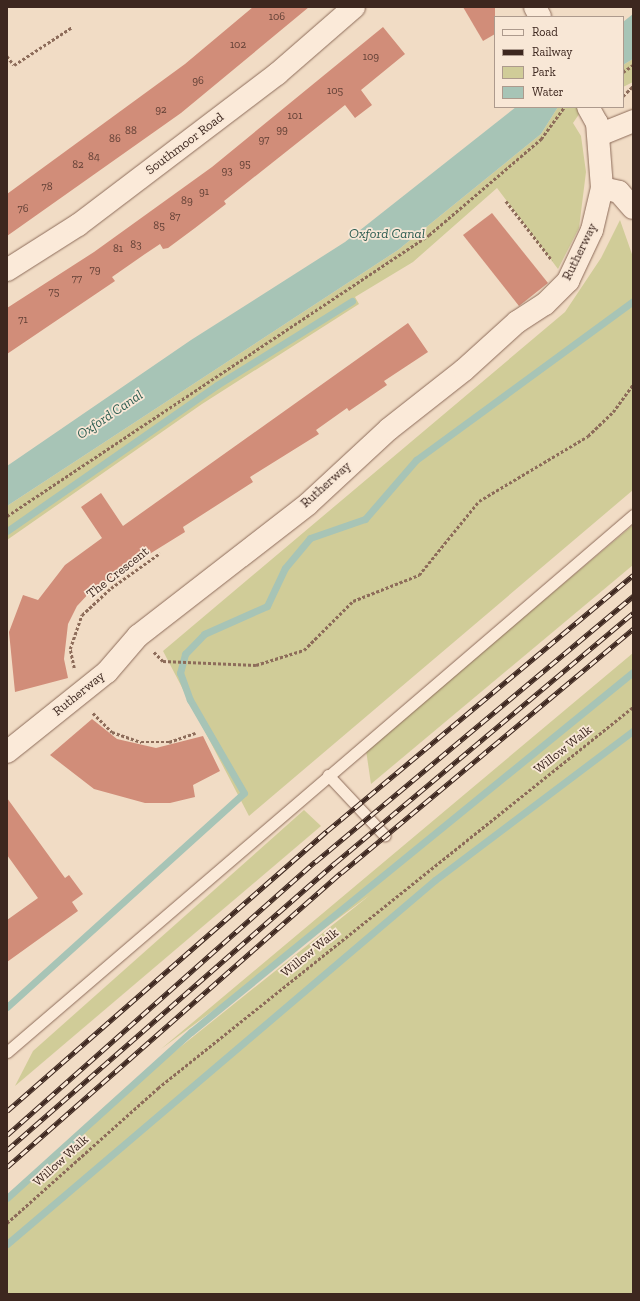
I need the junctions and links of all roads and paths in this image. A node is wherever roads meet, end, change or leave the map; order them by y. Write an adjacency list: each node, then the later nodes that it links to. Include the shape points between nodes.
1 (354, 7): 17 (street, Southmoor Road, via 276,74 78,225)
2 (535, 7): 3 (street)
3 (540, 16)
4 (72, 27): 5 (path, via 14,65)
5 (7, 56)
6 (633, 65): 7 (path)
7 (624, 71)
8 (633, 86): 9 (path)
9 (624, 95)
10 (563, 108): 21 (path, via 541,139 429,235)
11 (588, 108): 13 (street, Rutherway)
12 (633, 121): 13 (street)
13 (599, 135): 14 (street, Rutherway)
14 (602, 188): 16 (street, via 619,192); 18 (street, Rutherway, via 592,230)
15 (506, 201): 18 (path)
16 (633, 208)
17 (7, 270)
18 (568, 281): 24 (street, Rutherway, via 545,304 517,322 464,370 389,429 308,504 259,539 138,636)
19 (633, 384): 23 (path, via 614,412 588,436 479,501 419,575 353,601 304,650 256,665)
20 (633, 515): 29 (lane)
21 (7, 516)
22 (160, 553): 24 (path, The Crescent, via 111,588 82,615 70,649 78,678 85,672)
23 (163, 661)
24 (93, 683): 25 (street, Rutherway)
25 (72, 700): 27 (path, via 81,711 87,706 112,732 129,739 169,742); 28 (street, Rutherway)
26 (633, 707): 32 (path, Willow Walk, via 158,1088)
27 (195, 733)
28 (7, 752)
29 (328, 775): 30 (lane); 31 (lane)
30 (385, 836)
31 (7, 1052)
32 (7, 1223)

